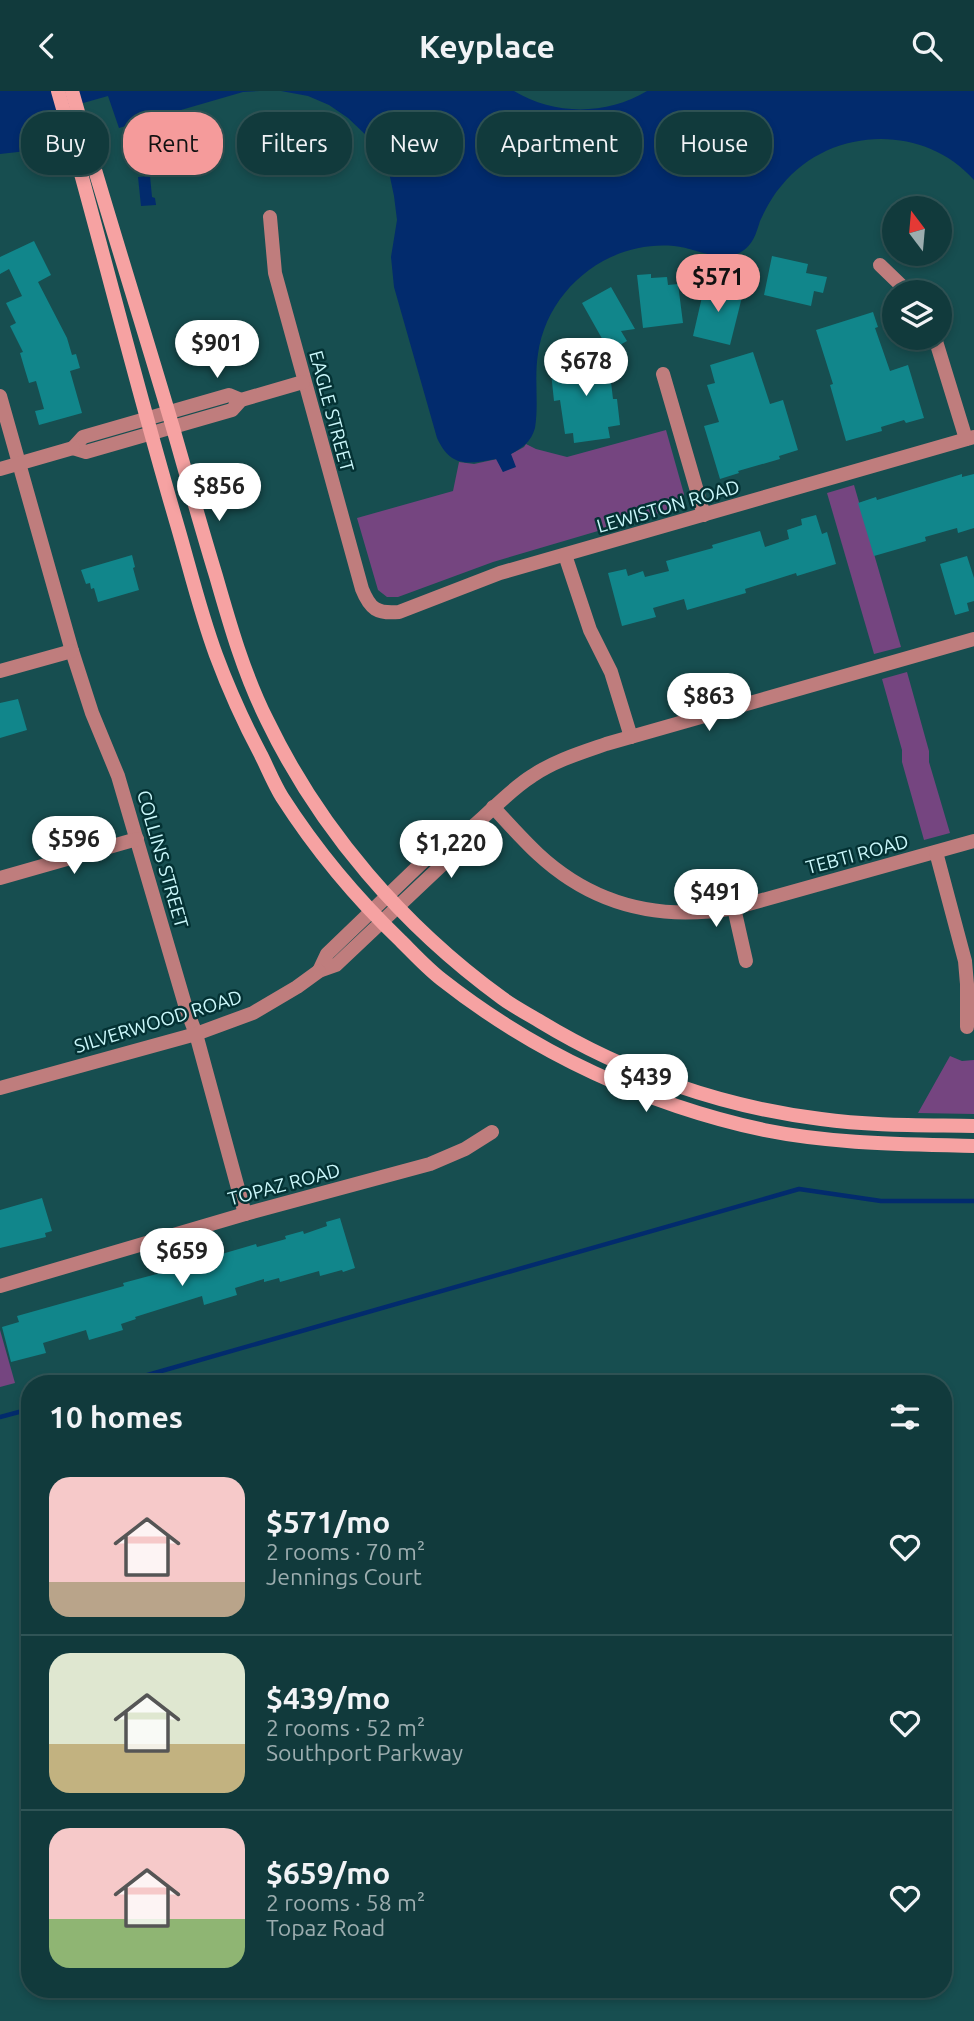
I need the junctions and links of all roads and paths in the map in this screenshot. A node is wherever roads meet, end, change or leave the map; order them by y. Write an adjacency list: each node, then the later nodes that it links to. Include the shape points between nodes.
1 (58, 91): 3 (street)
2 (72, 91): 4 (street)
3 (68, 112)
4 (73, 112)
5 (86, 175): 15 (street)
6 (91, 175): 14 (street)
7 (270, 217): 12 (street, EAGLE STREET, via 275,273)
8 (880, 265): 9 (street)
9 (896, 280)
10 (939, 350): 16 (street)
11 (663, 374): 19 (street)
12 (303, 382): 14 (street, via 241,400 232,410); 21 (street, EAGLE STREET, via 362,589)
13 (0, 396): 17 (street, COLLINS STREET)
14 (171, 420): 15 (street); 31 (street, via 236,647 266,719 301,782 365,872)
15 (148, 427): 17 (street, via 83,437 73,448); 33 (street, via 215,653 246,726 281,795 324,857)
16 (970, 438): 19 (street, LEWISTON ROAD)
17 (20, 463): 18 (street); 23 (street, COLLINS STREET)
18 (0, 469)
19 (704, 515): 20 (street, LEWISTON ROAD)
20 (565, 555): 21 (street, LEWISTON ROAD, via 500,573 398,612); 25 (street)
21 (374, 610)
22 (974, 639): 25 (street, SILVERWOOD ROAD)
23 (72, 651): 24 (street); 27 (street, COLLINS STREET)
24 (0, 671)
25 (631, 737): 26 (street, SILVERWOOD ROAD, via 561,760 531,776)
26 (493, 807): 31 (street, SILVERWOOD ROAD, via 451,845 444,863); 32 (street, TEBTI ROAD, via 539,855 599,894 652,911 687,914)
27 (137, 839): 30 (street); 38 (street, COLLINS STREET)
28 (974, 841): 29 (street, TEBTI ROAD)
29 (936, 852): 32 (street, TEBTI ROAD); 37 (street, via 965,961)
30 (0, 878)
31 (393, 901): 33 (street, SILVERWOOD ROAD); 34 (street, SILVERWOOD ROAD); 40 (street, via 503,1000 628,1067 695,1092 822,1120)
32 (734, 908): 35 (street)
33 (371, 911): 34 (street); 36 (street, SILVERWOOD ROAD, via 327,954)
34 (381, 922): 36 (street, SILVERWOOD ROAD, via 336,965); 42 (street, via 439,977 492,1016 556,1055 632,1090 689,1111 764,1130 884,1144)
35 (746, 961)
36 (319, 971): 38 (street, SILVERWOOD ROAD, via 253,1013)
37 (967, 1027)
38 (196, 1034): 39 (street, SILVERWOOD ROAD); 43 (street, COLLINS STREET)
39 (0, 1088)
40 (974, 1126)
41 (492, 1132): 43 (street, TOPAZ ROAD, via 430,1164)
42 (974, 1146)
43 (245, 1214): 44 (street, TOPAZ ROAD)
44 (0, 1286)

